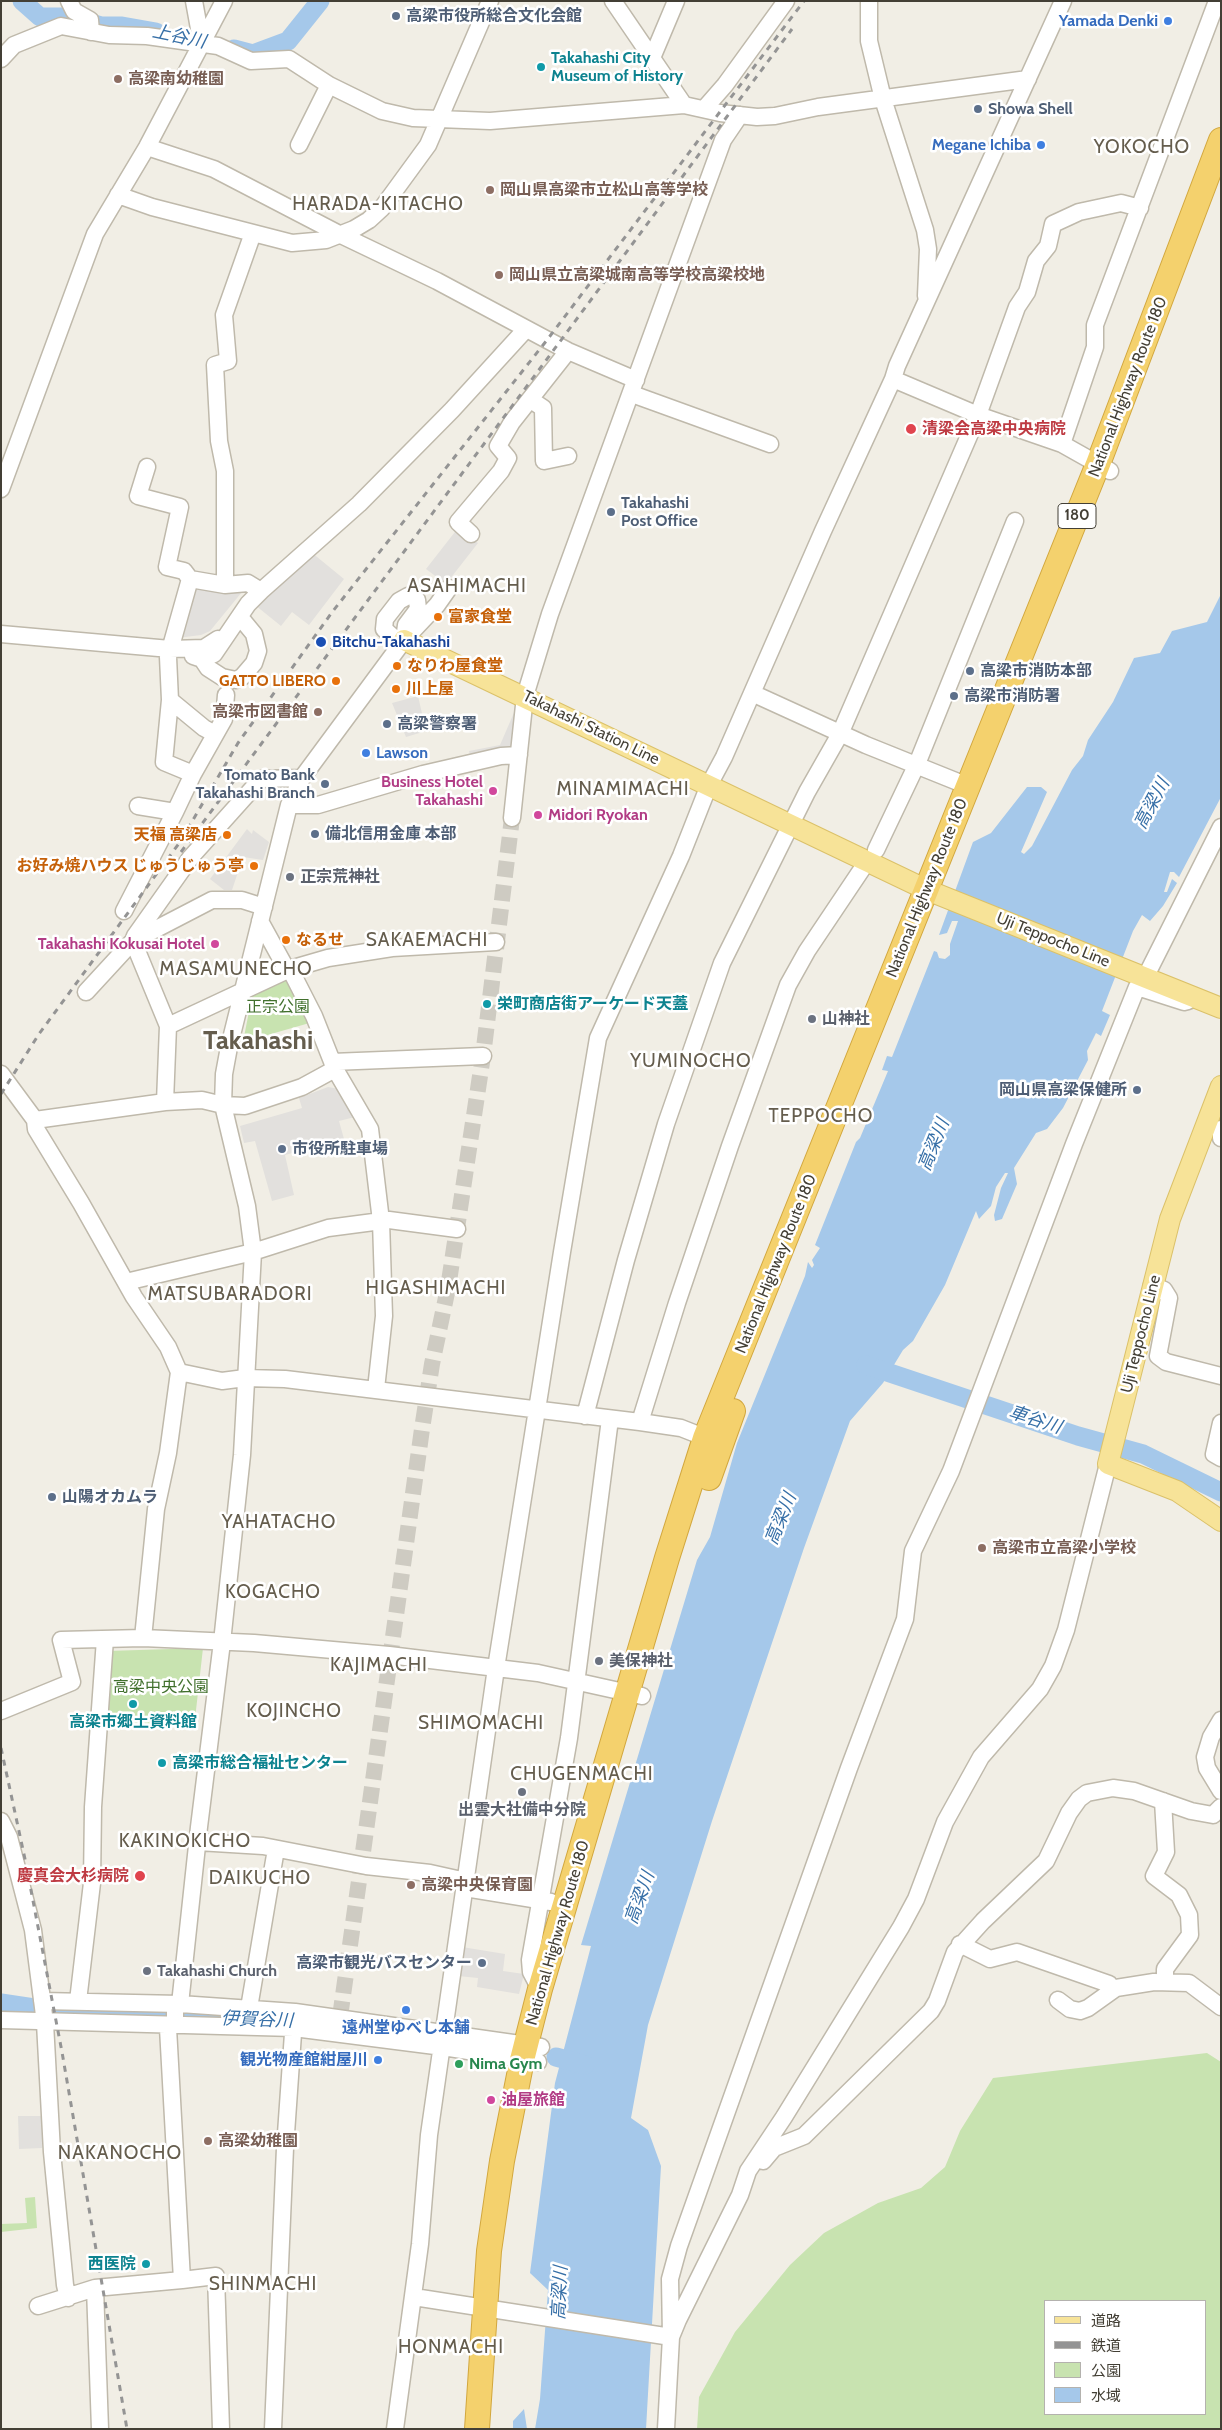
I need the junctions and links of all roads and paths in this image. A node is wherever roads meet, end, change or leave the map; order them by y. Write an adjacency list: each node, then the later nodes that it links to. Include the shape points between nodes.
1 (69, 1): 11 (street, via 74,11 90,20)
2 (194, 1): 12 (street)
3 (224, 1): 12 (street)
4 (490, 1): 21 (street)
5 (613, 1): 13 (street)
6 (676, 1): 13 (street)
7 (786, 1): 19 (street)
8 (870, 1): 17 (street, via 869,41)
9 (1063, 1): 15 (street)
10 (1217, 1): 27 (street)
11 (91, 32): 12 (street, via 147,36); 14 (street, via 61,26 14,46)
12 (202, 46): 16 (street, via 218,46 250,61 289,60); 24 (street)
13 (652, 58): 18 (street)
14 (1, 59)
15 (1028, 79): 17 (street); 30 (street)
16 (329, 85): 21 (street, via 382,111); 23 (street)
17 (883, 99): 20 (street, via 774,116); 30 (street, via 925,230 928,249)
18 (684, 105): 19 (street); 21 (street, via 490,121)
19 (704, 109): 20 (street)
20 (740, 115): 34 (street, via 723,140)
21 (440, 120): 29 (street, via 428,145 382,208 369,220)
22 (1221, 140): 41 (highway, National Highway Route 180 / 180)
23 (299, 145)
24 (147, 147): 26 (street); 29 (street, via 214,169)
25 (1221, 177): 41 (highway, National Highway Route 180 / 180)
26 (118, 195): 28 (street); 42 (street, via 87,254)
27 (1140, 208): 36 (street, via 1120,203 1079,212 1053,224 1048,246 1036,261 1027,292 1017,307); 38 (street, via 1095,324 1094,346)
28 (253, 233): 29 (street, via 292,243 326,240); 46 (street, via 224,315 228,361 215,365 219,441 225,471)
29 (341, 235): 31 (street)
30 (925, 306): 33 (street)
31 (526, 329): 32 (street); 48 (street, via 359,504)
32 (568, 351): 34 (street); 35 (street)
33 (893, 379): 36 (street); 54 (street)
34 (634, 387): 37 (street); 56 (street, via 557,596)
35 (531, 400): 39 (street, via 543,408 544,460); 44 (street, via 512,422 498,446 508,458 505,464 458,522)
36 (978, 415): 38 (street); 60 (street)
37 (770, 444)
38 (1062, 444): 41 (street)
39 (568, 456)
40 (147, 467): 45 (street, via 138,496 180,507 167,567 184,571)
41 (1104, 468): 57 (highway, National Highway Route 180 / 180); 76 (highway, National Highway Route 180 / 180)
42 (1, 489)
43 (1015, 521): 62 (street)
44 (471, 534)
45 (190, 579): 46 (street); 52 (street)
46 (225, 585): 48 (street, via 248,583)
47 (448, 588): 51 (street, via 437,605)
48 (261, 591): 49 (street)
49 (240, 617): 52 (street, via 208,646); 53 (street, via 214,654); 53 (street, via 254,634 258,651 246,674 236,680 222,677 208,668)
50 (1, 634): 52 (street)
51 (404, 640): 56 (main road, Takahashi Station Line); 64 (street)
52 (170, 649): 53 (street); 58 (street)
53 (202, 659)
54 (752, 693): 60 (street); 66 (street)
55 (226, 695): 59 (street, via 224,718)
56 (525, 696): 61 (street); 66 (main road, Takahashi Station Line)
57 (1004, 698): 65 (street, via 984,716); 76 (highway, National Highway Route 180 / 180)
58 (170, 700): 59 (street); 63 (street, via 164,762)
59 (214, 734): 63 (street)
60 (840, 734): 62 (street); 72 (street)
61 (519, 755): 68 (street, via 501,756 423,774 318,805); 71 (street)
62 (917, 764): 65 (street); 74 (street)
63 (193, 774): 70 (street)
64 (302, 778): 68 (street); 79 (street, via 261,779 191,857)
65 (958, 782): 69 (street)
66 (709, 785): 72 (main road, Takahashi Station Line); 106 (street, via 681,856 598,1038)
67 (138, 806): 70 (street)
68 (289, 806): 78 (street)
69 (946, 811)
70 (175, 812): 77 (street)
71 (512, 818)
72 (791, 823): 76 (main road, Takahashi Station Line); 107 (street, via 722,963 666,1124)
73 (1221, 827): 82 (street)
74 (876, 850)
75 (862, 869): 109 (street, via 788,985 730,1146)
76 (940, 895): 82 (main road, Uji Teppocho Line); 111 (highway, National Highway Route 180 / 180)
77 (124, 911)
78 (262, 914): 79 (street, via 242,900 212,900); 81 (street); 84 (street)
79 (133, 941): 83 (street); 87 (street)
80 (496, 942): 81 (street, via 392,948 328,958)
81 (288, 969): 84 (street); 89 (street, via 314,1016)
82 (1139, 975): 85 (main road, Uji Teppocho Line)
83 (86, 992)
84 (242, 992): 87 (street); 93 (street, via 229,1047)
85 (1196, 998): 86 (main road, Uji Teppocho Line); 154 (street, via 1184,1002 1137,987 1074,1144 951,1471 913,1551 905,1619 679,2246 670,2279)
86 (1221, 1008)
87 (168, 1026): 92 (street)
88 (483, 1056): 89 (street)
89 (334, 1066): 93 (street, via 302,1088 245,1106); 97 (street, via 370,1129)
90 (1, 1074): 94 (street)
91 (1221, 1086): 101 (main road, Uji Teppocho Line, via 1170,1219)
92 (165, 1102): 93 (street, via 202,1100); 94 (street)
93 (223, 1105): 99 (street, via 248,1206)
94 (35, 1120): 100 (street, via 36,1129)
95 (1221, 1129): 96 (street)
96 (1221, 1138)
97 (381, 1221): 98 (street); 99 (street, via 328,1228); 105 (street, via 384,1316)
98 (457, 1229)
99 (253, 1252): 100 (street); 104 (street)
100 (126, 1282): 102 (street, via 168,1347)
101 (1152, 1285): 103 (street, via 1164,1290 1169,1298 1158,1356 1166,1362); 112 (main road, Uji Teppocho Line)
102 (179, 1372): 104 (street, via 222,1381); 115 (street, via 168,1453 156,1509)
103 (1221, 1376)
104 (246, 1378): 105 (street); 117 (street, via 242,1455)
105 (376, 1389): 106 (street)
106 (537, 1410): 107 (street); 118 (street)
107 (585, 1416): 108 (street)
108 (610, 1419): 109 (street); 119 (street)
109 (640, 1422): 111 (street, via 681,1428)
110 (1221, 1423): 113 (street, via 1214,1454)
111 (713, 1440): 120 (highway, National Highway Route 180 / 180)
112 (1111, 1453): 114 (main road); 147 (street, via 1066,1630 1052,1666 1040,1689 981,1757 945,1822 916,1899 901,1927 748,2170)
113 (1221, 1458)
114 (1221, 1521)
115 (143, 1638): 116 (street); 117 (street)
116 (106, 1639): 121 (street, via 61,1640 72,1682); 137 (street, via 92,1883)
117 (222, 1642): 118 (street, via 254,1642); 127 (street)
118 (496, 1668): 119 (street); 129 (street)
119 (577, 1680): 120 (street); 130 (street)
120 (635, 1694): 131 (highway, National Highway Route 180 / 180); 146 (highway, National Highway Route 180 / 180, via 558,1980)
121 (1, 1711)
122 (1221, 1720): 123 (street, via 1205,1757 1207,1768)
123 (1221, 1791)
124 (1163, 1801): 125 (street, via 1213,1815); 132 (street, via 1113,1788 1087,1793 1069,1813 1046,1861); 133 (street, via 1166,1852 1154,1876 1179,1895 1189,1914 1190,1936 1165,1969)
125 (1221, 1807)
126 (1, 1821): 138 (street, via 9,1837 28,1908)
127 (198, 1842): 128 (street); 141 (street)
128 (276, 1848): 129 (street, via 366,1866 430,1872); 140 (street)
129 (465, 1885): 130 (street); 145 (street)
130 (540, 1899): 131 (street); 135 (street, via 530,1960 531,1972)
131 (566, 1905): 135 (highway, National Highway Route 180 / 180)
132 (960, 1944): 134 (street, via 990,1959 1017,1952); 147 (street, via 946,1970 931,2011 804,2136 774,2148)
133 (1165, 1982): 136 (street, via 1116,1988 1080,2011 1070,2009); 139 (street, via 1189,1982)
134 (1109, 1984)
135 (540, 1989): 146 (highway, National Highway Route 180 / 180)
136 (1058, 2000)
137 (78, 2001): 138 (street); 141 (street)
138 (42, 2002): 144 (street)
139 (1221, 2006)
140 (249, 2008): 141 (street); 143 (street)
141 (176, 2014): 143 (street); 144 (street); 148 (street, via 168,2028)
142 (1, 2020): 144 (street)
143 (294, 2020): 145 (street); 157 (street)
144 (45, 2023): 151 (street, via 52,2152)
145 (443, 2040): 146 (street); 150 (street, via 429,2136)
146 (532, 2053): 153 (highway, National Highway Route 180 / 180, via 502,2161 489,2251)
147 (740, 2194): 154 (street, via 678,2320)
148 (182, 2280): 149 (street); 156 (street, via 216,2276)
149 (95, 2288): 151 (street); 155 (street)
150 (414, 2297): 153 (street); 158 (street)
151 (68, 2298): 152 (street)
152 (38, 2306)
153 (497, 2310): 154 (street); 159 (highway, National Highway Route 180 / 180); 160 (highway, National Highway Route 180 / 180)
154 (666, 2336): 161 (street)
155 (100, 2429)
156 (222, 2429)
157 (272, 2429)
158 (395, 2429)
159 (477, 2429)
160 (491, 2429)
161 (666, 2429)

